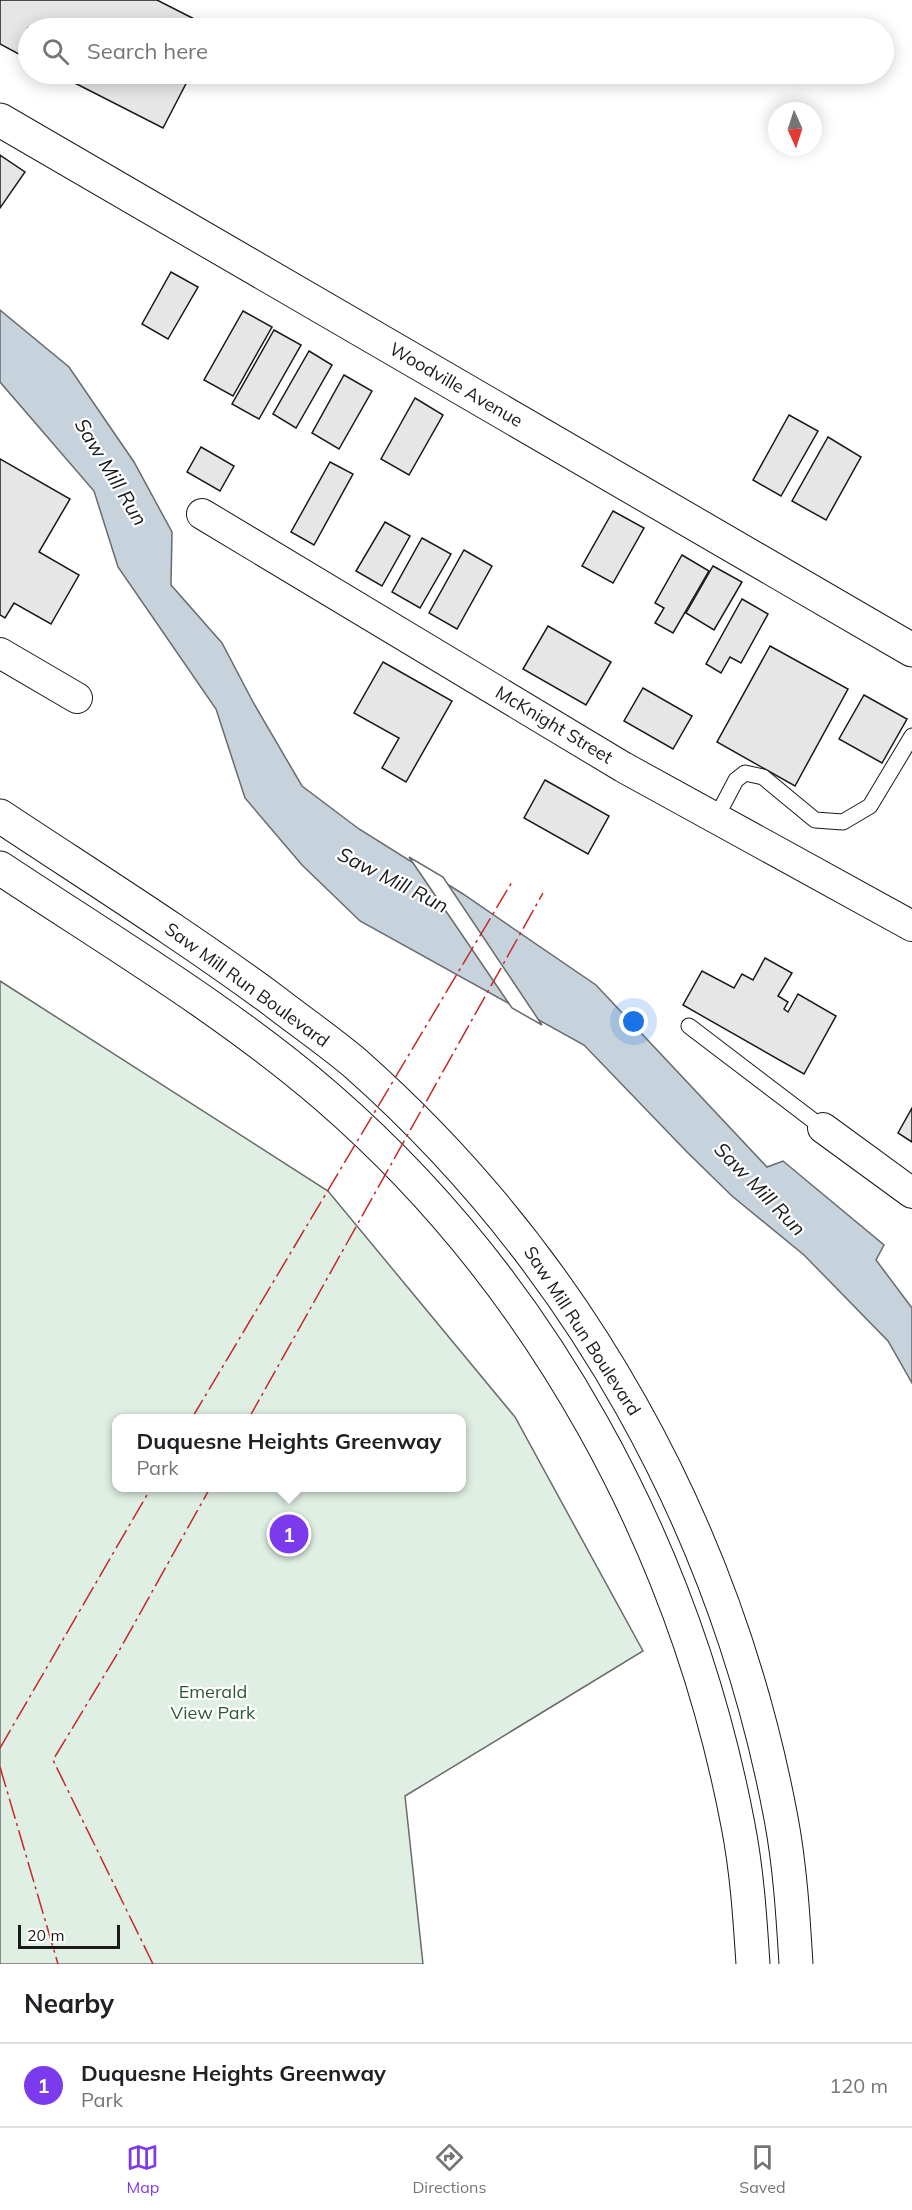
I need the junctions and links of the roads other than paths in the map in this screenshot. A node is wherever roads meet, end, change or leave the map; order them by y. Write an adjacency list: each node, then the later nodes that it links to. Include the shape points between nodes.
1 (0, 120): 3 (main road, Woodville Avenue)
2 (202, 514): 8 (street, McKnight Street, via 623,767)
3 (912, 650)
4 (0, 653): 5 (street)
5 (76, 698)
6 (912, 736): 8 (lane, via 870,806 843,822 815,820 763,777 745,773 736,780)
7 (0, 816): 15 (main road, Saw Mill Run Boulevard, via 229,968 354,1062 462,1169 519,1235 564,1298 647,1433 714,1577 763,1735 782,1820)
8 (716, 818): 10 (street, McKnight Street)
9 (0, 868): 14 (main road, via 204,1003 325,1095 430,1198 484,1261 528,1322 609,1453 639,1513 699,1665 739,1828)
10 (912, 926)
11 (689, 1026): 12 (lane)
12 (823, 1128): 13 (street)
13 (912, 1193)
14 (753, 1964)
15 (796, 1964)

